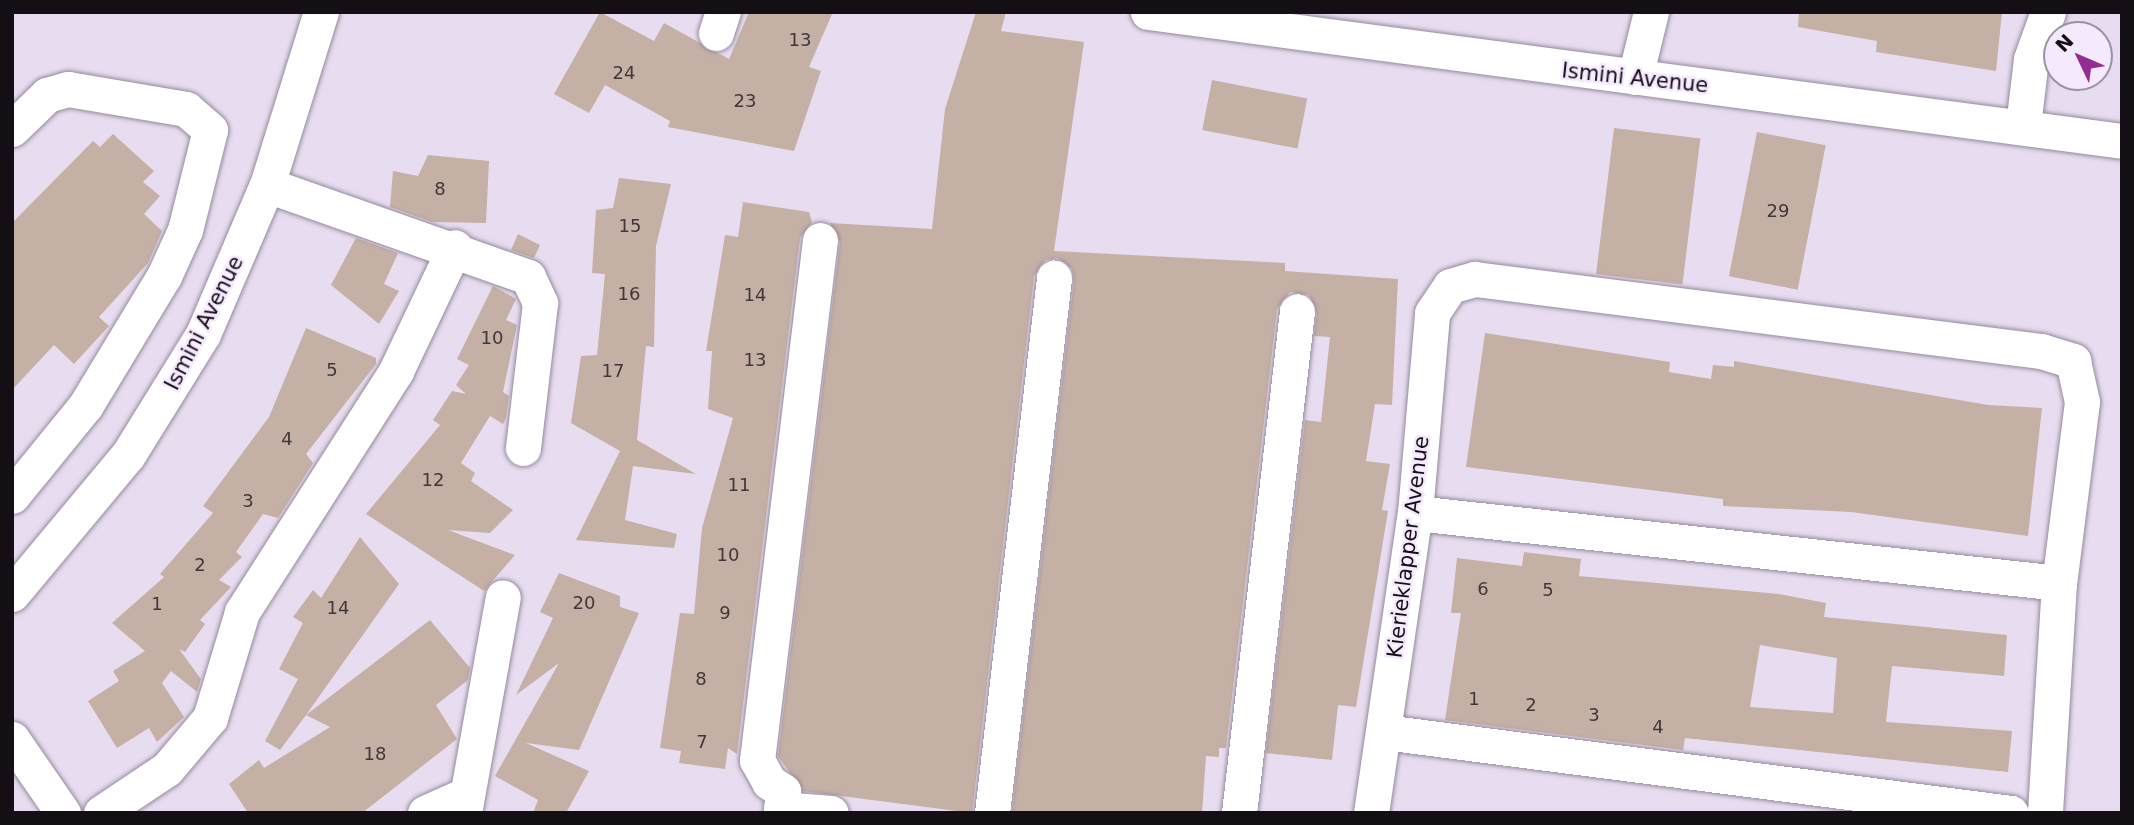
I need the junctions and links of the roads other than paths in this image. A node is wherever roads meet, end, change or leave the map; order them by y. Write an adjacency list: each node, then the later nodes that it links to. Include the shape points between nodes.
1 (321, 12): 9 (street, Ismini Avenue)
2 (1149, 12): 5 (street, Ismini Avenue)
3 (1651, 12): 5 (street)
4 (2048, 12): 6 (street, via 2031,59)
5 (1634, 77): 6 (street, Ismini Avenue)
6 (2022, 126): 8 (street, Ismini Avenue)
7 (12, 129): 15 (street, via 47,95 68,89 186,109 210,130 185,230 164,275 86,405)
8 (2122, 141)
9 (267, 185): 11 (street); 18 (street, Ismini Avenue, via 234,269 172,388 128,456)
10 (820, 240): 26 (street, via 757,760 769,782 783,791 781,809)
11 (455, 247): 14 (street, via 520,270 538,289); 24 (street, via 396,371 242,612 210,718 167,769)
12 (1054, 278): 27 (street)
13 (1297, 311): 28 (street)
14 (523, 448)
15 (12, 496)
16 (1415, 513): 17 (street); 17 (street, Kierieklapper Avenue, via 1432,313 1450,286 1475,279 1506,282 2066,357 2079,369 2082,402); 20 (street, Kierieklapper Avenue)
17 (2059, 583): 31 (street)
18 (12, 594)
19 (503, 597): 22 (street)
20 (1384, 732): 29 (street, Kierieklapper Avenue); 30 (street)
21 (12, 739): 23 (street)
22 (465, 804): 25 (street)
23 (63, 813)
24 (101, 813)
25 (425, 813)
26 (831, 813)
27 (992, 813)
28 (1239, 813)
29 (1371, 813)
30 (2011, 813)
31 (2045, 813)

